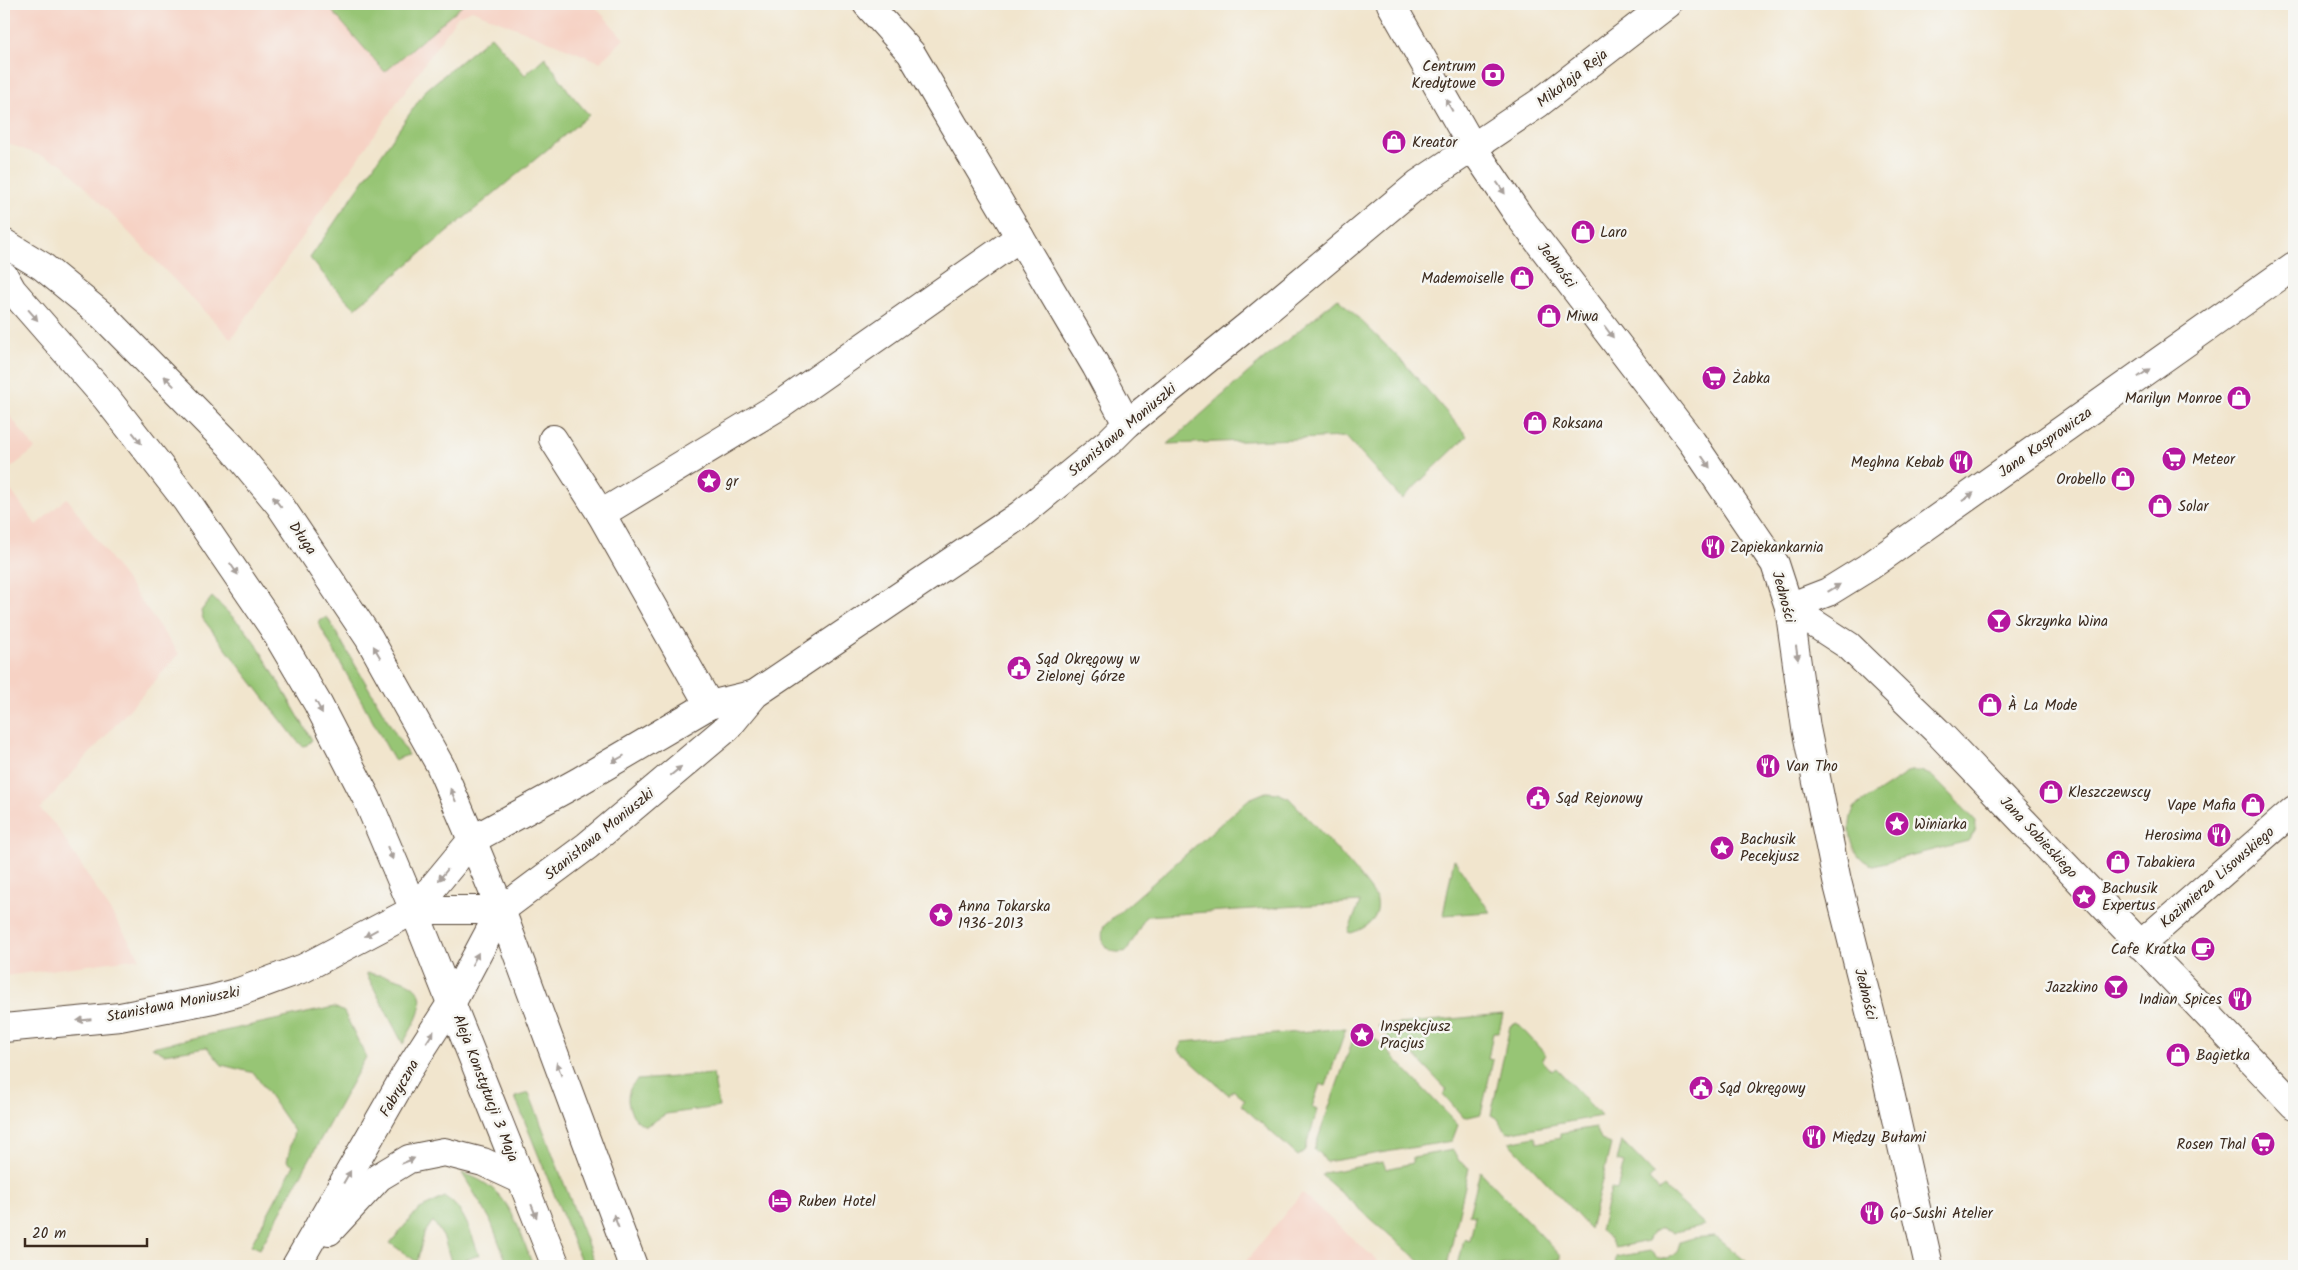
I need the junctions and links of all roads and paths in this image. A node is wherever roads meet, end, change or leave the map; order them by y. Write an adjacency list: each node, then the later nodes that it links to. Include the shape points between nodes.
1 (867, 4): 5 (street, via 911,53)
2 (1392, 4): 4 (street, Jedności, one-way to 2)
3 (1667, 4): 4 (street, Mikołaja Reja, via 1539,103)
4 (1473, 148): 9 (street, Stanisława Moniuszki, via 1418,184); 12 (street, Jedności, one-way to 12, via 1519,216 1734,501 1775,564)
5 (1020, 237): 9 (street); 11 (street, via 779,406)
6 (4, 243): 16 (street, Długa, one-way to 6, via 440,764 412,712 369,638 279,504 231,446 103,316 42,266)
7 (2294, 266): 12 (street, Jana Kasprowicza, one-way to 7, via 1828,592 1870,566)
8 (4, 276): 17 (street, one-way to 17, via 12,290 107,399 186,500 272,626 318,704 367,799)
9 (1127, 424): 13 (street, Stanisława Moniuszki, via 1020,515)
10 (553, 439): 11 (street)
11 (601, 514): 14 (street)
12 (1789, 607): 19 (street, Jana Sobieskiego, via 1849,646 2005,800); 27 (street, Jedności, one-way to 27, via 1806,728 1837,881 1887,1079)
13 (755, 694): 14 (street, Stanisława Moniuszki); 18 (street, Stanisława Moniuszki, one-way to 13, via 587,846 727,728)
14 (709, 705): 16 (street, Stanisława Moniuszki, one-way to 16)
15 (2294, 810): 19 (street, Kazimierza Lisowskiego)
16 (472, 840): 17 (street, Stanisława Moniuszki, one-way to 17); 18 (street, Długa)
17 (414, 910): 18 (street, Stanisława Moniuszki); 20 (street, Aleja Konstytucji 3 Maja); 21 (street, Stanisława Moniuszki, one-way to 21, via 304,968 239,992 120,1017)
18 (501, 910): 20 (street, Fabryczna, one-way to 18); 26 (street, one-way to 18)
19 (2140, 945): 22 (street, Jana Sobieskiego)
20 (452, 1002): 23 (street, Aleja Konstytucji 3 Maja); 24 (street, Fabryczna, one-way to 20, via 407,1072)
21 (4, 1028)
22 (2294, 1105)
23 (522, 1180): 24 (street, one-way to 23, via 379,1177 408,1158 444,1152 483,1162); 25 (street, Aleja Konstytucji 3 Maja, one-way to 25)
24 (296, 1265)
25 (556, 1266)
26 (634, 1266)
27 (1929, 1266)

